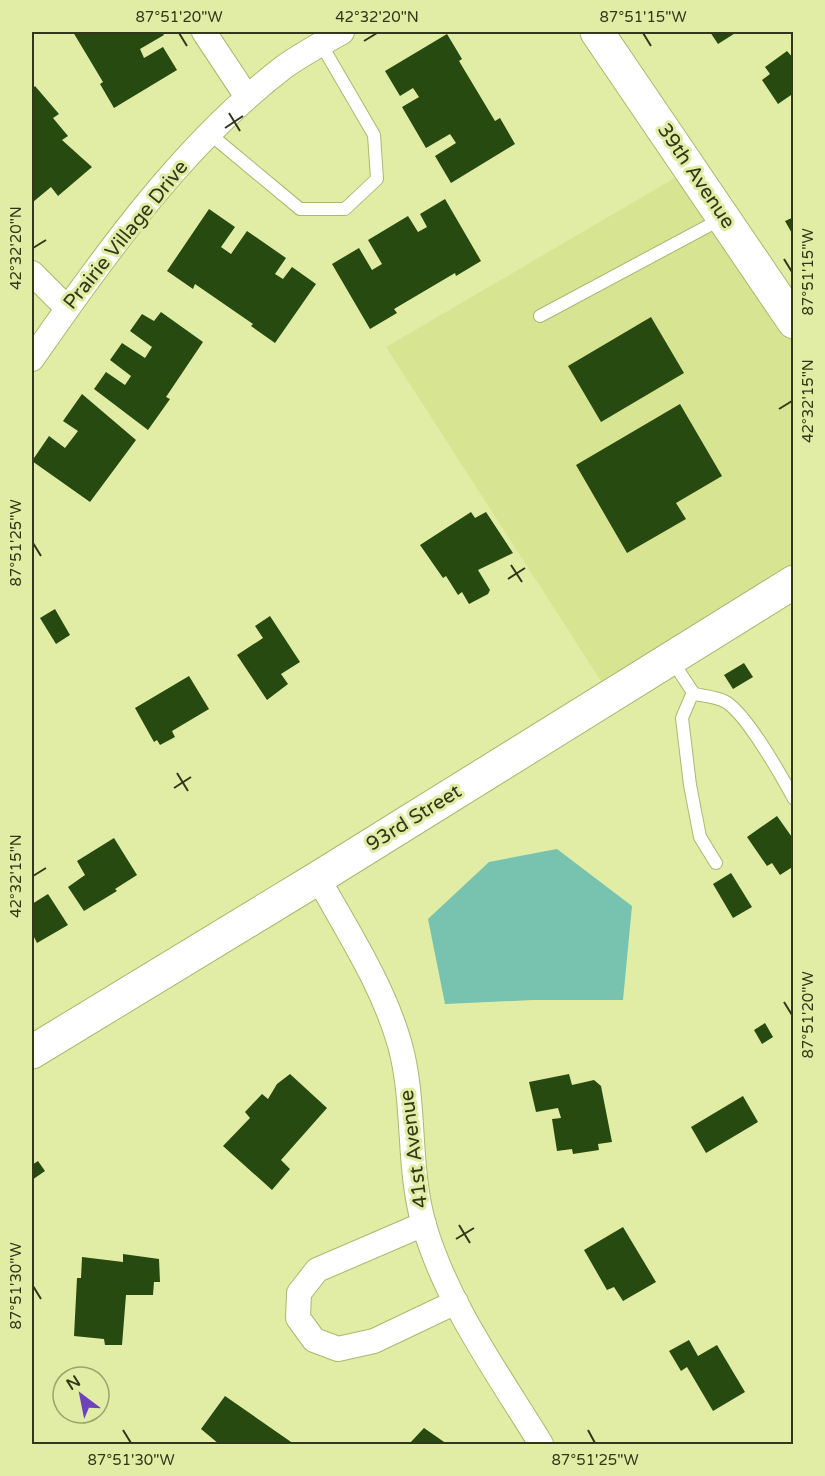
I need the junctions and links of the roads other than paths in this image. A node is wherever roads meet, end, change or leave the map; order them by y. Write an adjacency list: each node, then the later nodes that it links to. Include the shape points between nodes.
1 (204, 32): 5 (street)
2 (342, 32): 4 (street, Prairie Village Drive)
3 (597, 32): 7 (street, 39th Avenue)
4 (317, 38): 5 (street, Prairie Village Drive); 6 (lane, via 374,135 377,179 345,209 300,209)
5 (247, 97): 6 (street, Prairie Village Drive)
6 (211, 135): 9 (street, Prairie Village Drive, via 161,185)
7 (724, 217): 10 (lane); 11 (street, 39th Avenue)
8 (32, 273): 9 (street)
9 (67, 308): 12 (street, Prairie Village Drive)
10 (540, 316)
11 (794, 322)
12 (32, 359)
13 (794, 582): 14 (street, 93rd Street)
14 (670, 658): 15 (lane); 18 (street, 93rd Street)
15 (693, 692): 16 (lane, via 726,701 758,740); 17 (lane, via 682,718 690,785 700,837)
16 (794, 799)
17 (716, 863)
18 (318, 878): 19 (street, 93rd Street); 20 (street, 41st Avenue, via 384,997 400,1046 416,1190)
19 (32, 1052)
20 (424, 1224): 21 (street, 41st Avenue); 21 (street, via 317,1270 299,1293 298,1318 314,1340 338,1349 374,1341)
21 (456, 1302): 22 (street, 41st Avenue)
22 (541, 1444)

